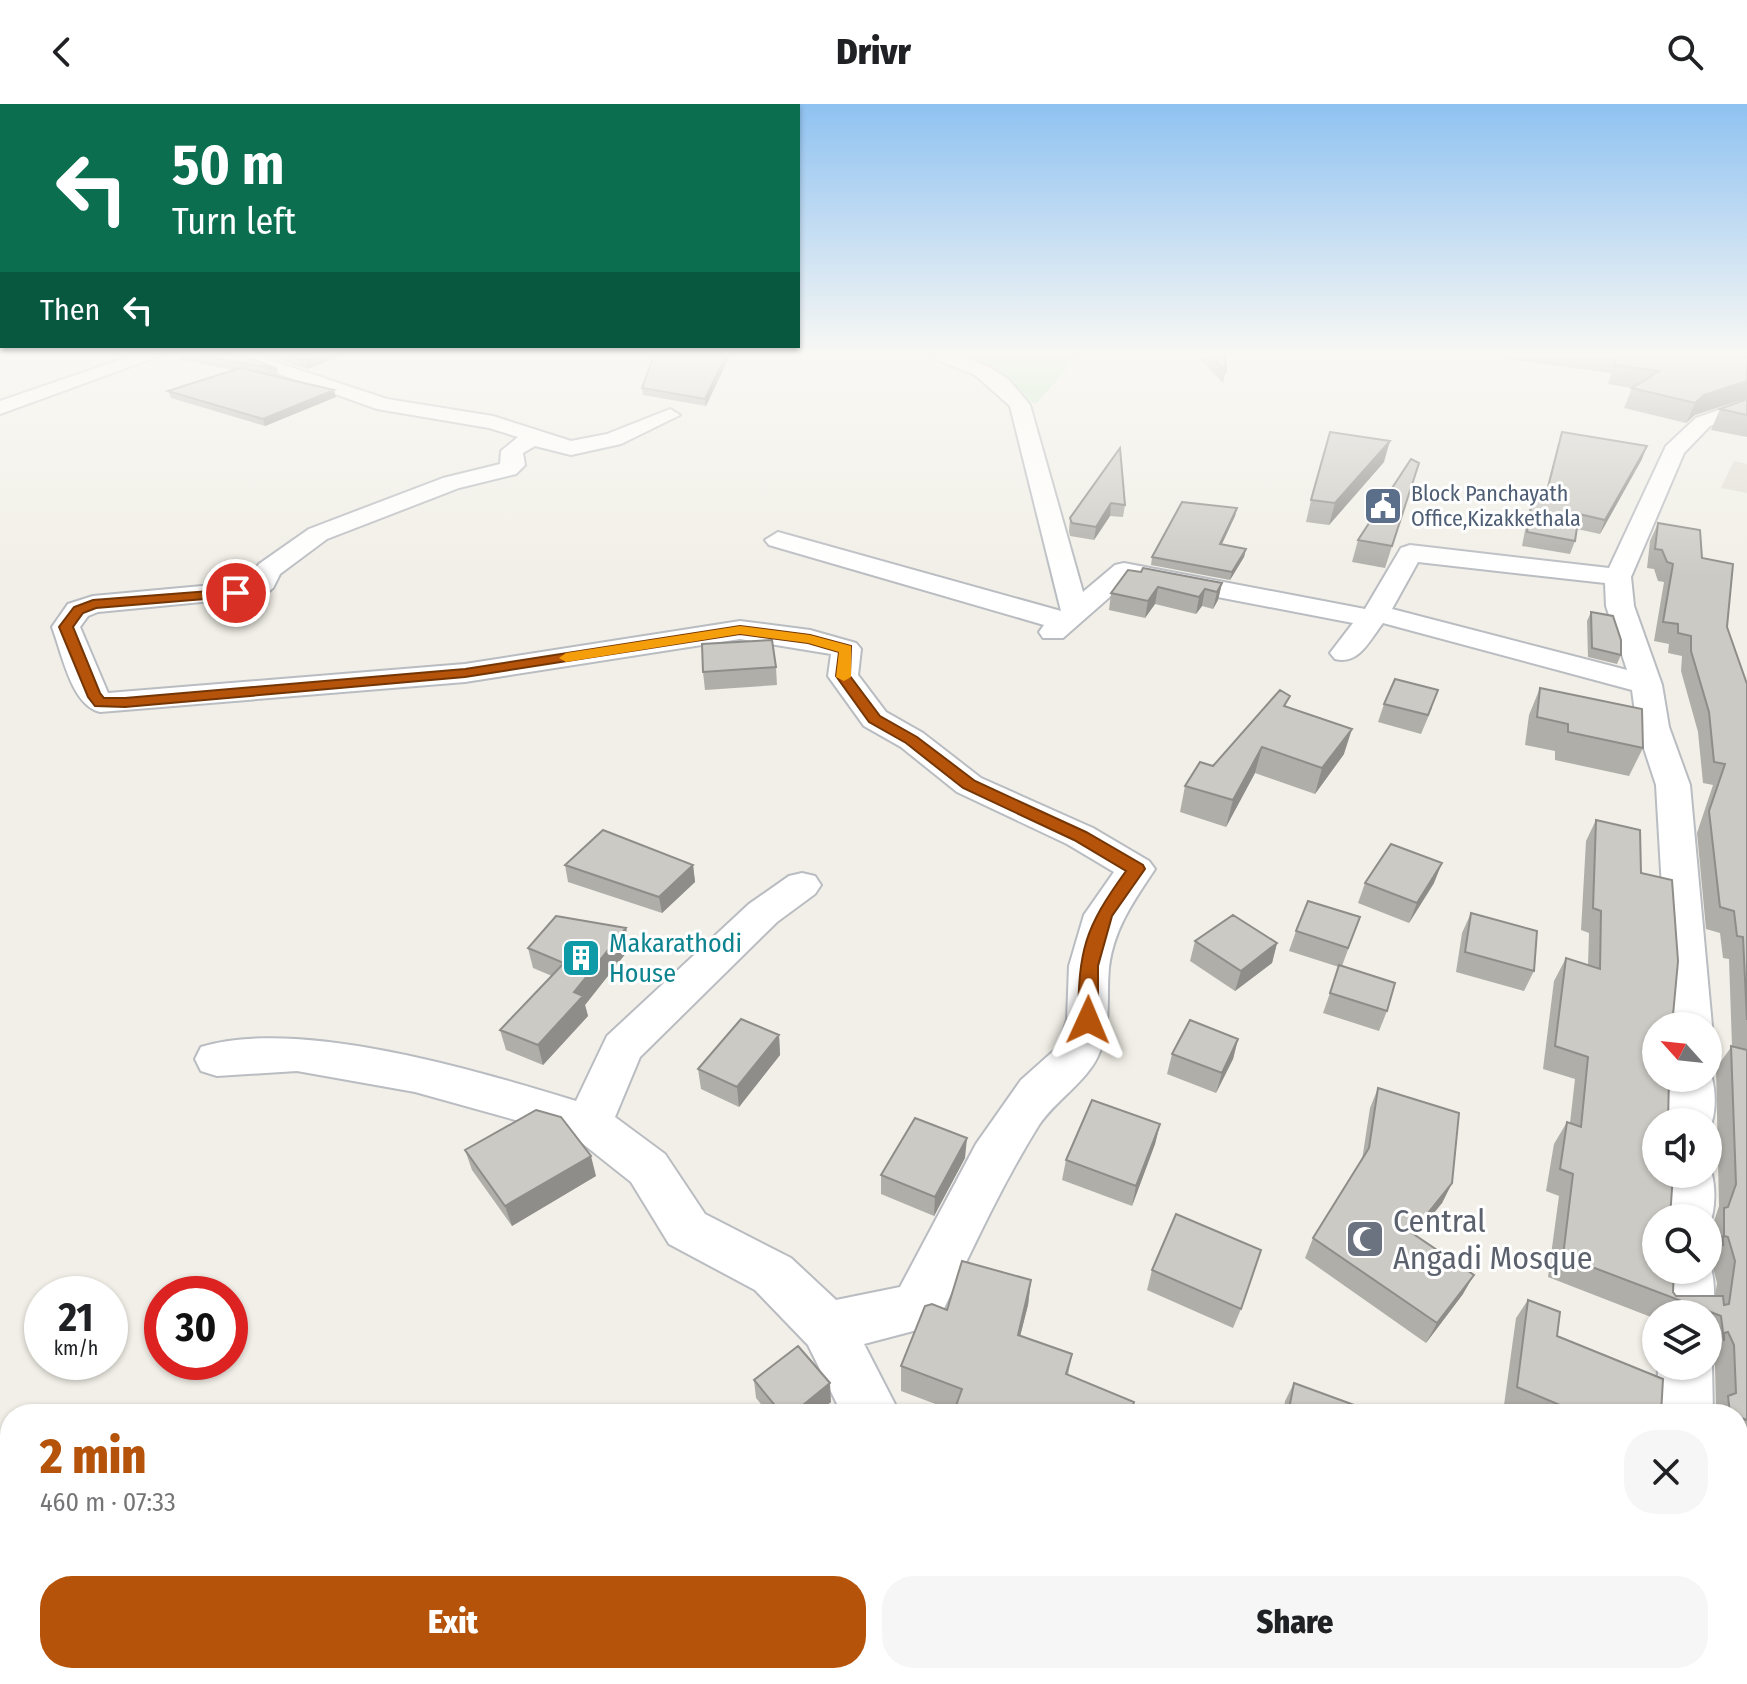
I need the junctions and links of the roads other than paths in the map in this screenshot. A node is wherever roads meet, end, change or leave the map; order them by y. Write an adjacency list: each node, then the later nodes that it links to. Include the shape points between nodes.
1 (515, 429): 5 (street)
2 (637, 429): 5 (street, via 571,448)
3 (1031, 429): 7 (street)
4 (1696, 429): 8 (street, via 1674,451)
5 (534, 439): 17 (street, via 512,451 514,465 508,469 451,483 318,534 268,570 253,590 93,604 78,610 66,627 100,703 465,673 740,630 810,639 846,649 843,676 875,719 912,740 969,785 1080,836 1136,869 1103,915 1089,966 1088,1020 1077,1055 1037,1092 993,1158 917,1308)
6 (778, 540): 10 (street)
7 (1092, 564): 9 (street); 10 (street); 10 (street)
8 (1618, 577): 9 (street, via 1410,553); 12 (street, via 1620,606)
9 (1373, 615): 11 (street); 12 (street)
10 (1064, 622)
11 (1345, 653)
12 (1647, 685): 14 (street, via 1653,727 1673,785)
13 (802, 885): 16 (street, via 763,913 622,1048)
14 (1690, 1012)
15 (217, 1059): 16 (street, via 297,1054 415,1075)
16 (589, 1123): 17 (street, via 648,1168 687,1229 773,1274)
17 (827, 1327): 19 (street)
18 (1685, 1380): 20 (street)
19 (867, 1404)
20 (1685, 1404)

